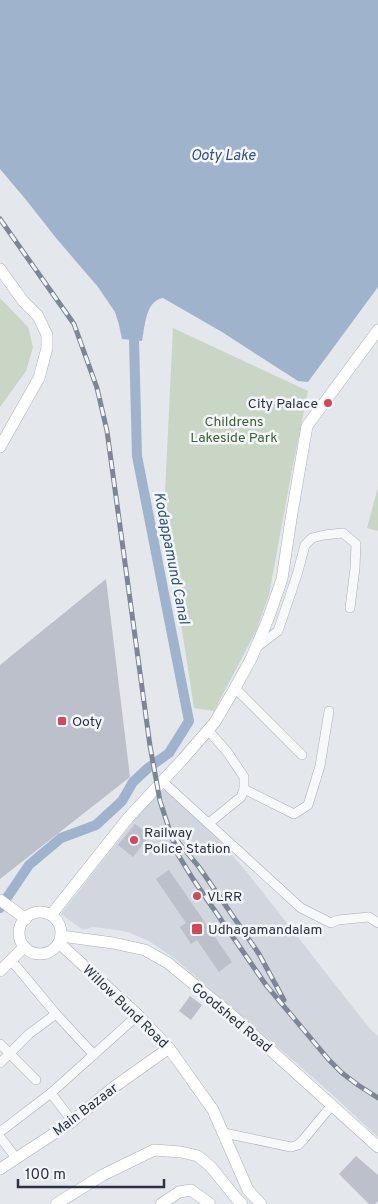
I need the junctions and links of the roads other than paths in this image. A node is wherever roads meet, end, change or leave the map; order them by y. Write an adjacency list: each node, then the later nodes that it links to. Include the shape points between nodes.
1 (0, 269): 3 (street)
2 (0, 282): 3 (street)
3 (23, 300): 5 (street, via 38,316 46,335 47,348 39,378)
4 (378, 330): 7 (street, via 308,426 282,579)
5 (0, 447)
6 (350, 608): 7 (street, via 356,544 342,533 312,538 305,545 278,631)
7 (256, 647): 8 (street)
8 (235, 688): 10 (street); 11 (street)
9 (329, 712): 13 (street, via 320,766 308,805 294,814)
10 (208, 730): 12 (street); 13 (street, via 244,777)
11 (302, 755)
12 (162, 781): 14 (street); 16 (street, via 128,818)
13 (244, 789): 14 (street, via 241,797)
14 (209, 824): 18 (street, via 302,908 331,923 368,917)
15 (0, 900): 17 (street)
16 (51, 915): 17 (street, via 38,913); 19 (street, via 59,924)
17 (26, 919): 20 (street, via 20,936)
18 (378, 923)
19 (60, 939): 20 (street, via 55,948 42,954); 24 (street, Willow Bund Road); 32 (street, Goodshed Road, via 113,943 145,950 168,963)
20 (24, 947): 21 (street)
21 (11, 960): 22 (street); 23 (street)
22 (0, 971)
23 (56, 1014): 27 (street); 28 (street)
24 (138, 1015): 26 (street, Willow Bund Road); 28 (street)
25 (0, 1044): 27 (street)
26 (170, 1048): 33 (street, Main Bazaar); 35 (street, Willow Bund Road, via 213,1110)
27 (9, 1054): 29 (street); 30 (street)
28 (94, 1055): 31 (street)
29 (0, 1063)
30 (36, 1080)
31 (51, 1093): 33 (street); 34 (street)
32 (332, 1105): 35 (street, via 303,1140 291,1147); 37 (street, Goodshed Road)
33 (72, 1121): 38 (street, Main Bazaar)
34 (0, 1132)
35 (224, 1134): 44 (street, Willow Bund Road, via 248,1190)
36 (0, 1137): 38 (street)
37 (378, 1147)
38 (16, 1158): 39 (street, Main Bazaar)
39 (0, 1169)
40 (56, 1204): 43 (street, via 103,1175 154,1150 198,1156)
41 (161, 1204): 42 (street, via 179,1192 191,1190)
42 (210, 1204)
43 (242, 1204)
44 (261, 1204)

